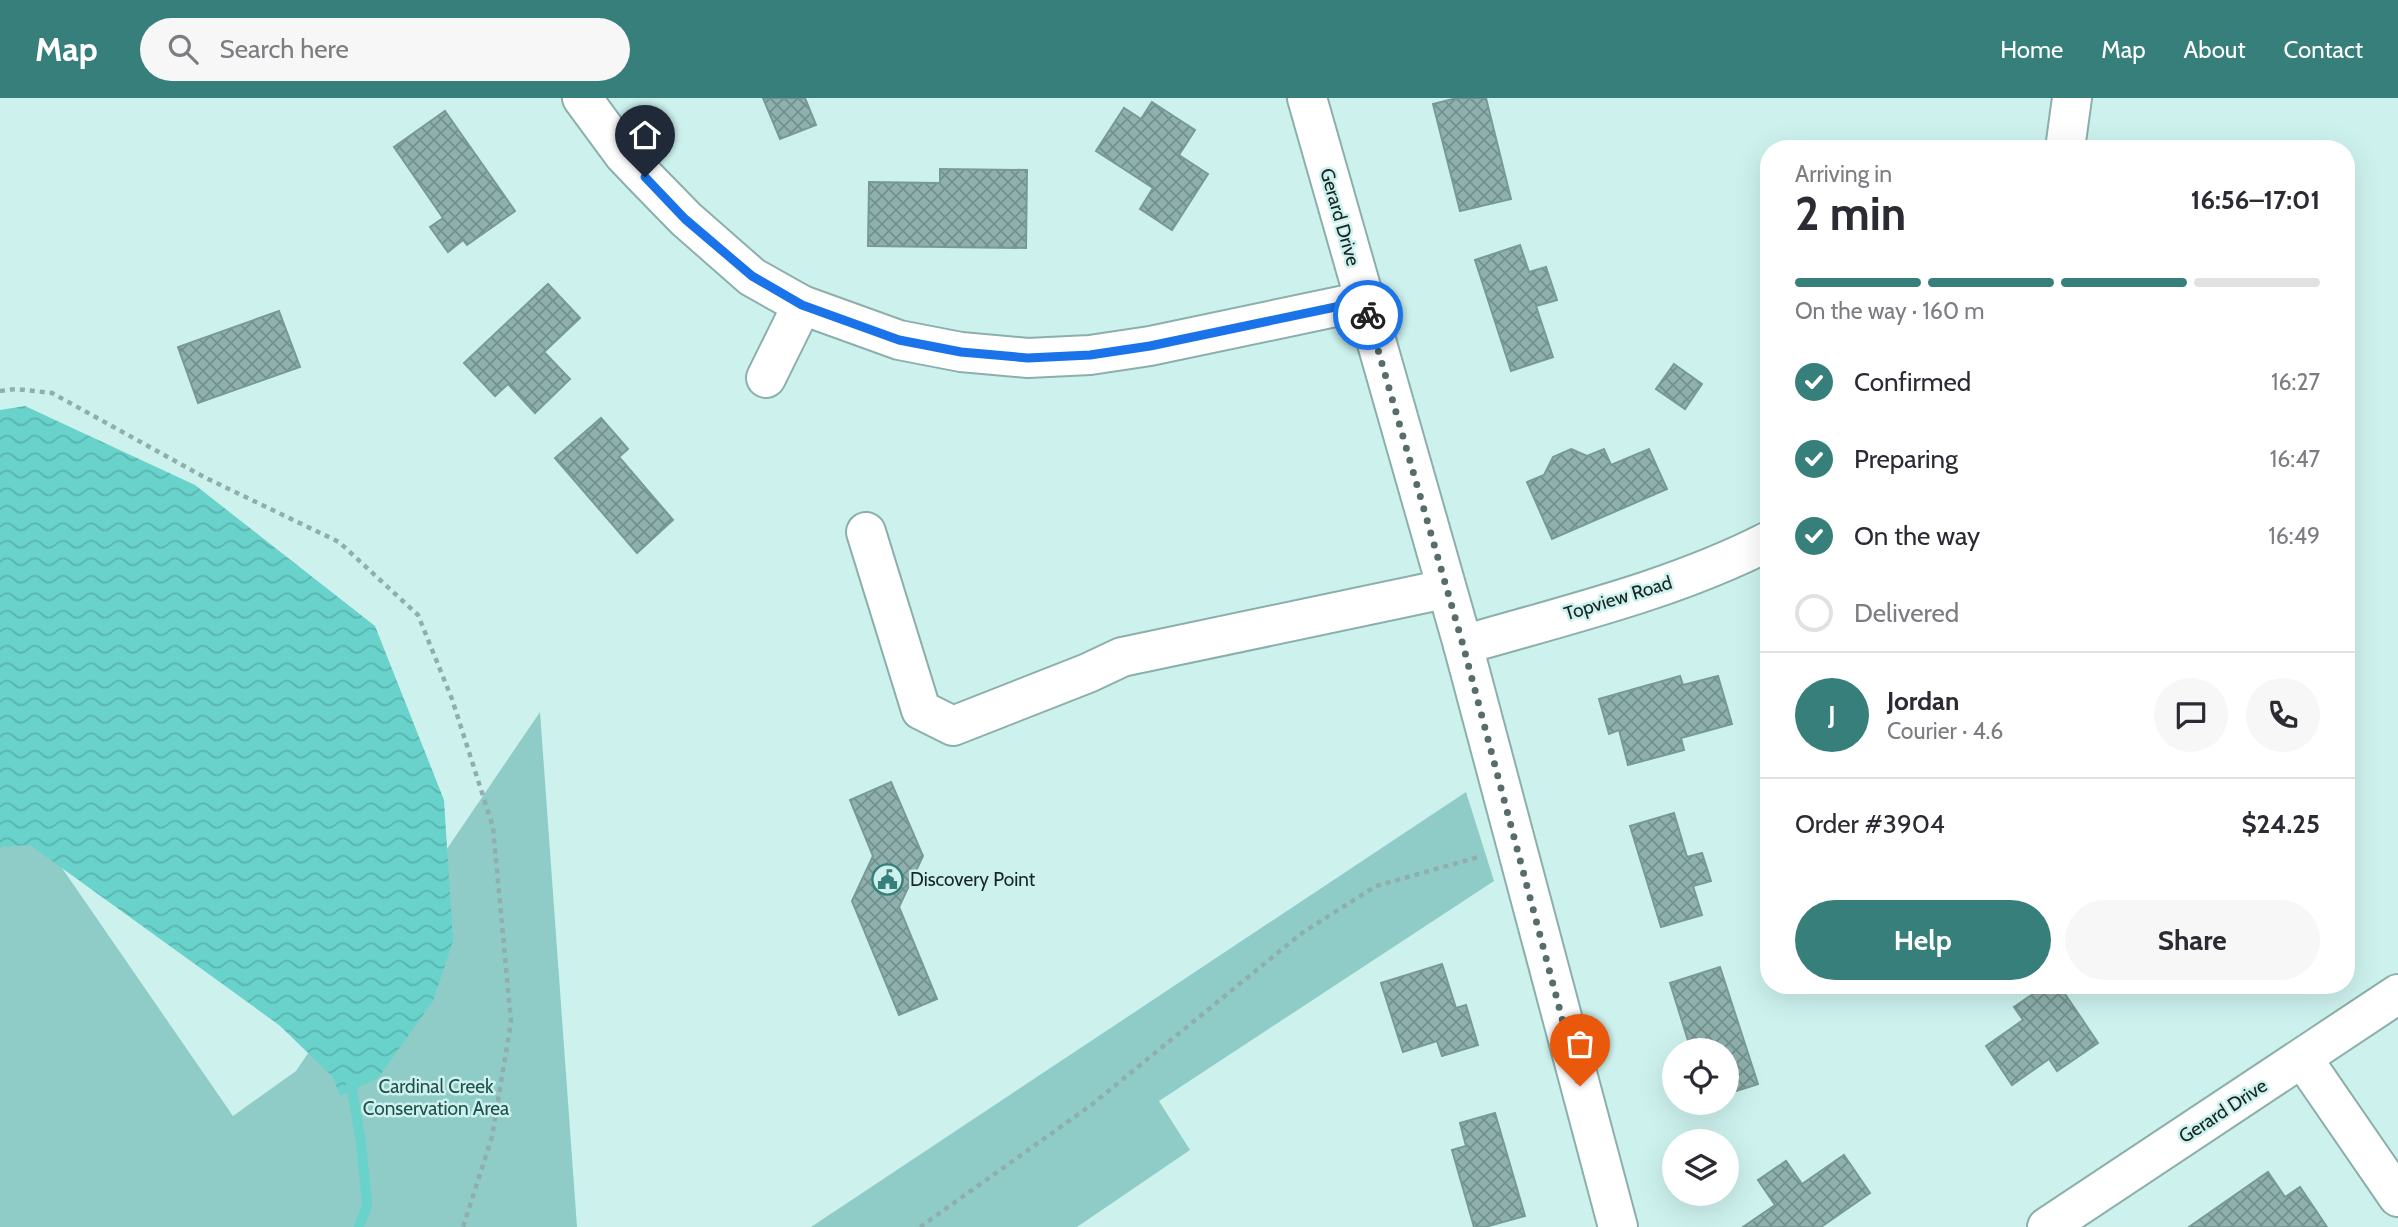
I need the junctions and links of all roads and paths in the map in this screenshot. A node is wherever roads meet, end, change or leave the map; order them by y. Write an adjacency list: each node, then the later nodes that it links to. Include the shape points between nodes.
1 (582, 98): 6 (street, via 624,155 685,219 752,276)
2 (1307, 98): 5 (street, Gerard Drive)
3 (2072, 98): 4 (street)
4 (2065, 140)
5 (1364, 301): 6 (street, via 1150,346 1028,358 899,340); 11 (street, Gerard Drive)
6 (802, 305): 7 (street)
7 (766, 378)
8 (0, 391): 17 (path, via 52,393 204,477 339,542 418,615 452,698 493,827 511,1022 492,1137)
9 (866, 532): 11 (street, via 921,710 953,726 1122,657)
10 (1760, 546): 12 (street, Topview Road, via 1645,591)
11 (1445, 589): 12 (street, Gerard Drive)
12 (1463, 645): 13 (street, Gerard Drive)
13 (1517, 847): 18 (path, via 1376,886 1302,933 1090,1106); 19 (street, Gerard Drive)
14 (2398, 994): 15 (street, Gerard Drive)
15 (2303, 1059): 16 (street); 20 (street, Gerard Drive)
16 (2398, 1197)
17 (463, 1227)
18 (920, 1227)
19 (1618, 1227)
20 (2047, 1227)

